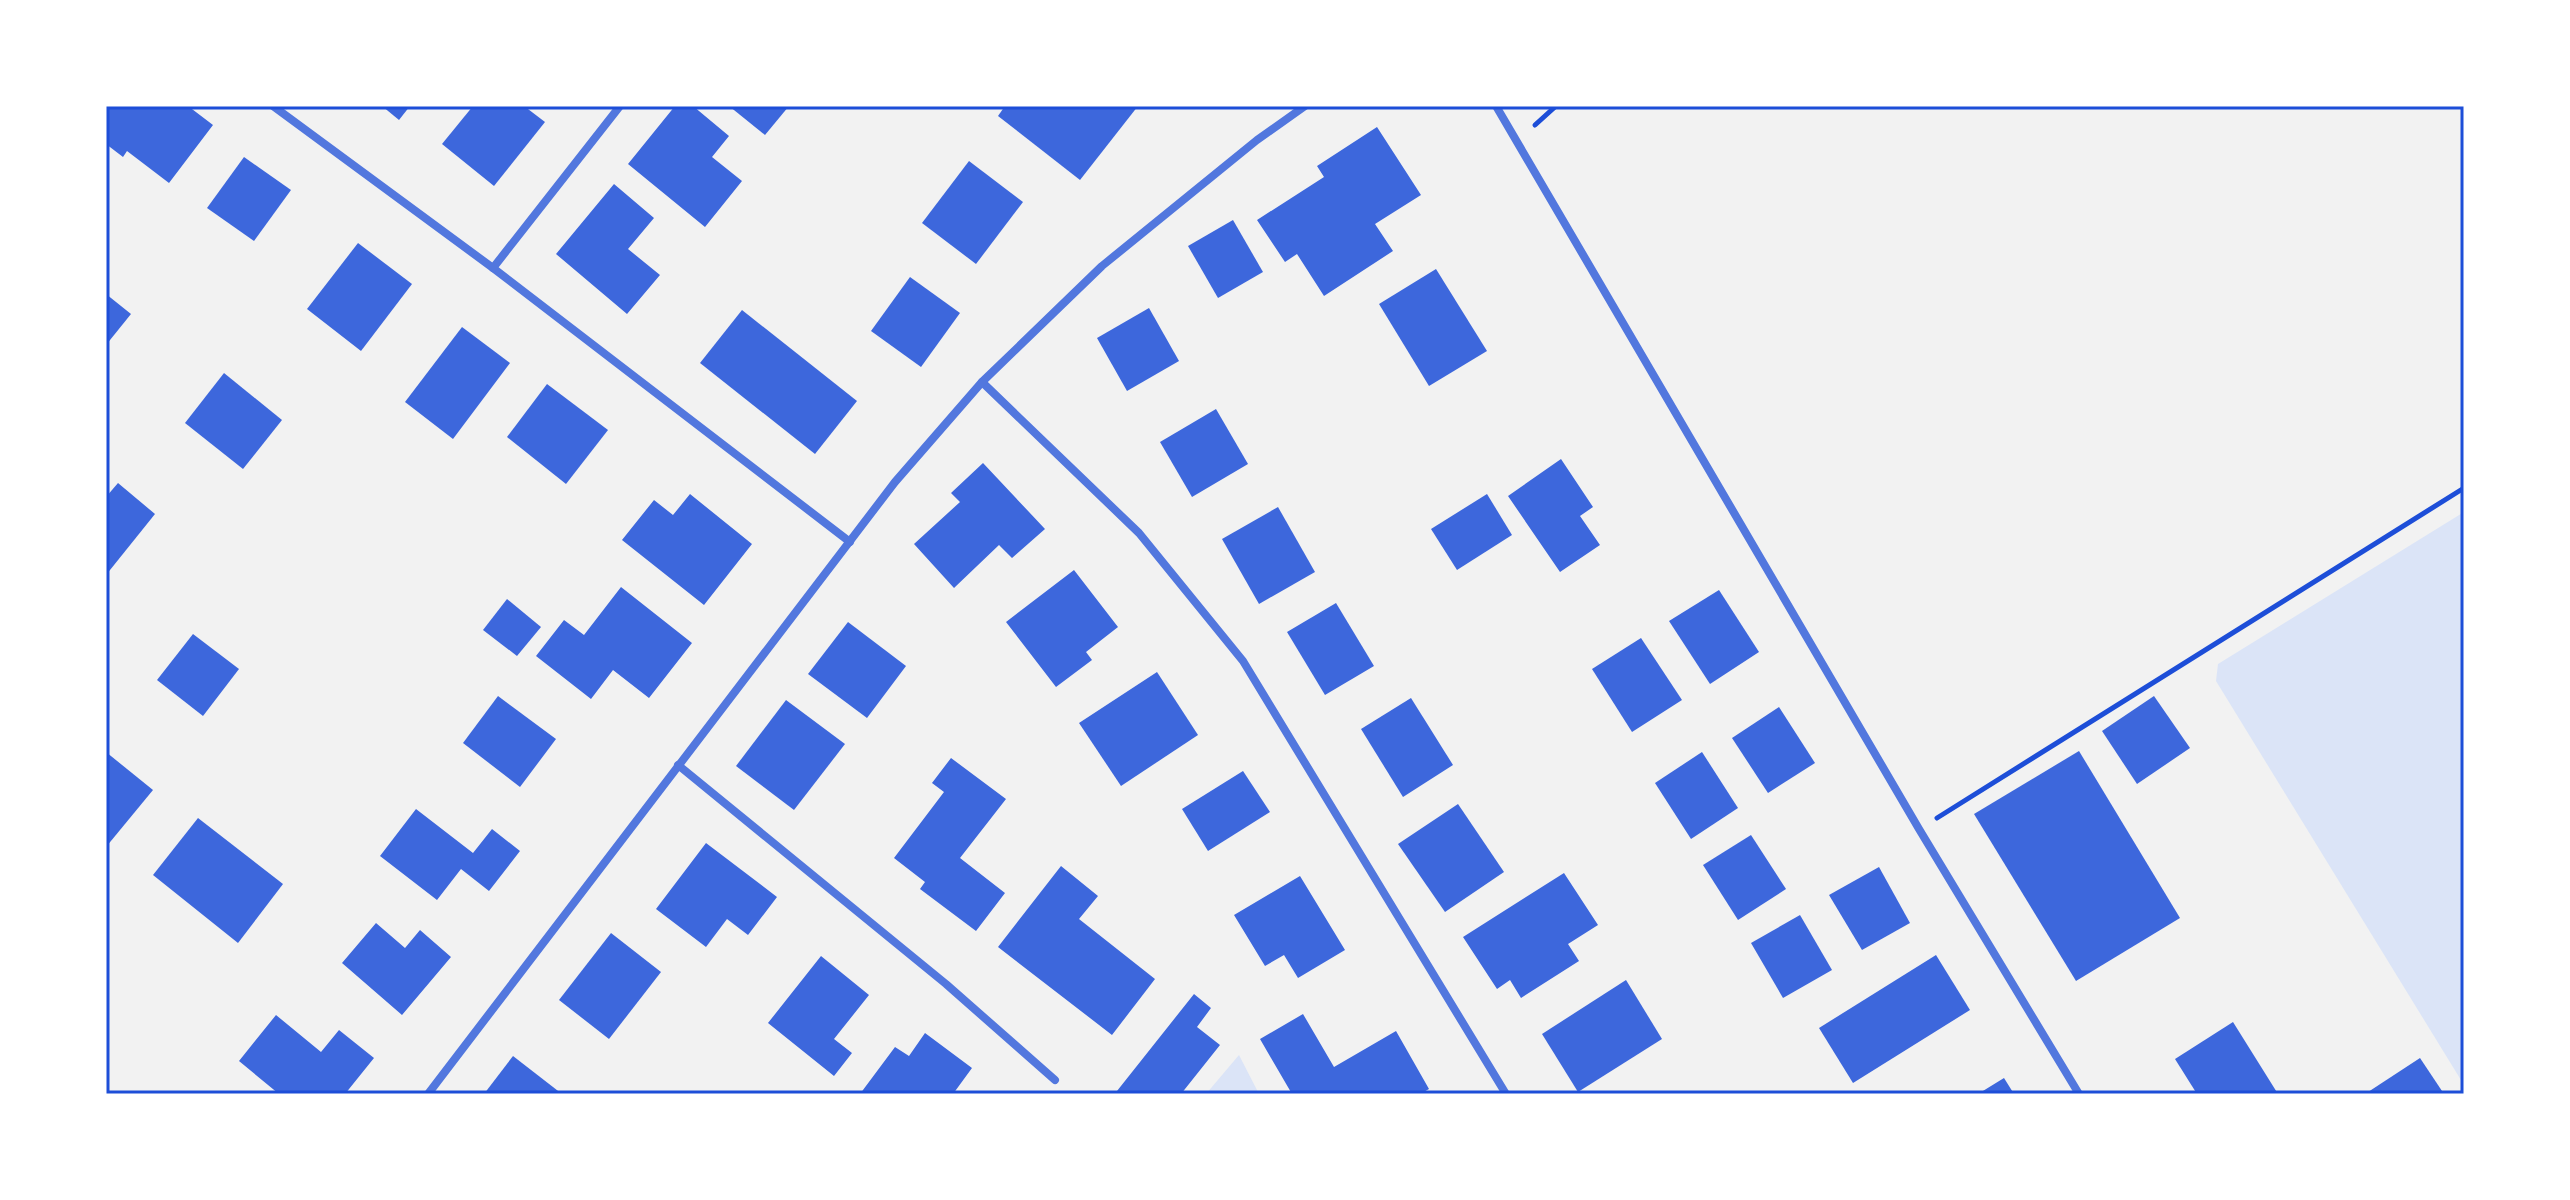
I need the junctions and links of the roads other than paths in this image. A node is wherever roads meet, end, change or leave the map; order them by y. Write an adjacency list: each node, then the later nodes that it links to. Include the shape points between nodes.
1 (273, 106): 5 (street)
2 (620, 106): 5 (street)
3 (1305, 106): 6 (street, via 1102,266)
4 (1496, 106): 12 (street)
5 (493, 268): 7 (street)
6 (982, 382): 7 (street); 11 (street, via 1139,533 1243,661)
7 (850, 542): 8 (street)
8 (678, 765): 9 (street); 10 (street)
9 (1055, 1080)
10 (428, 1094)
11 (1506, 1094)
12 (2079, 1094)

